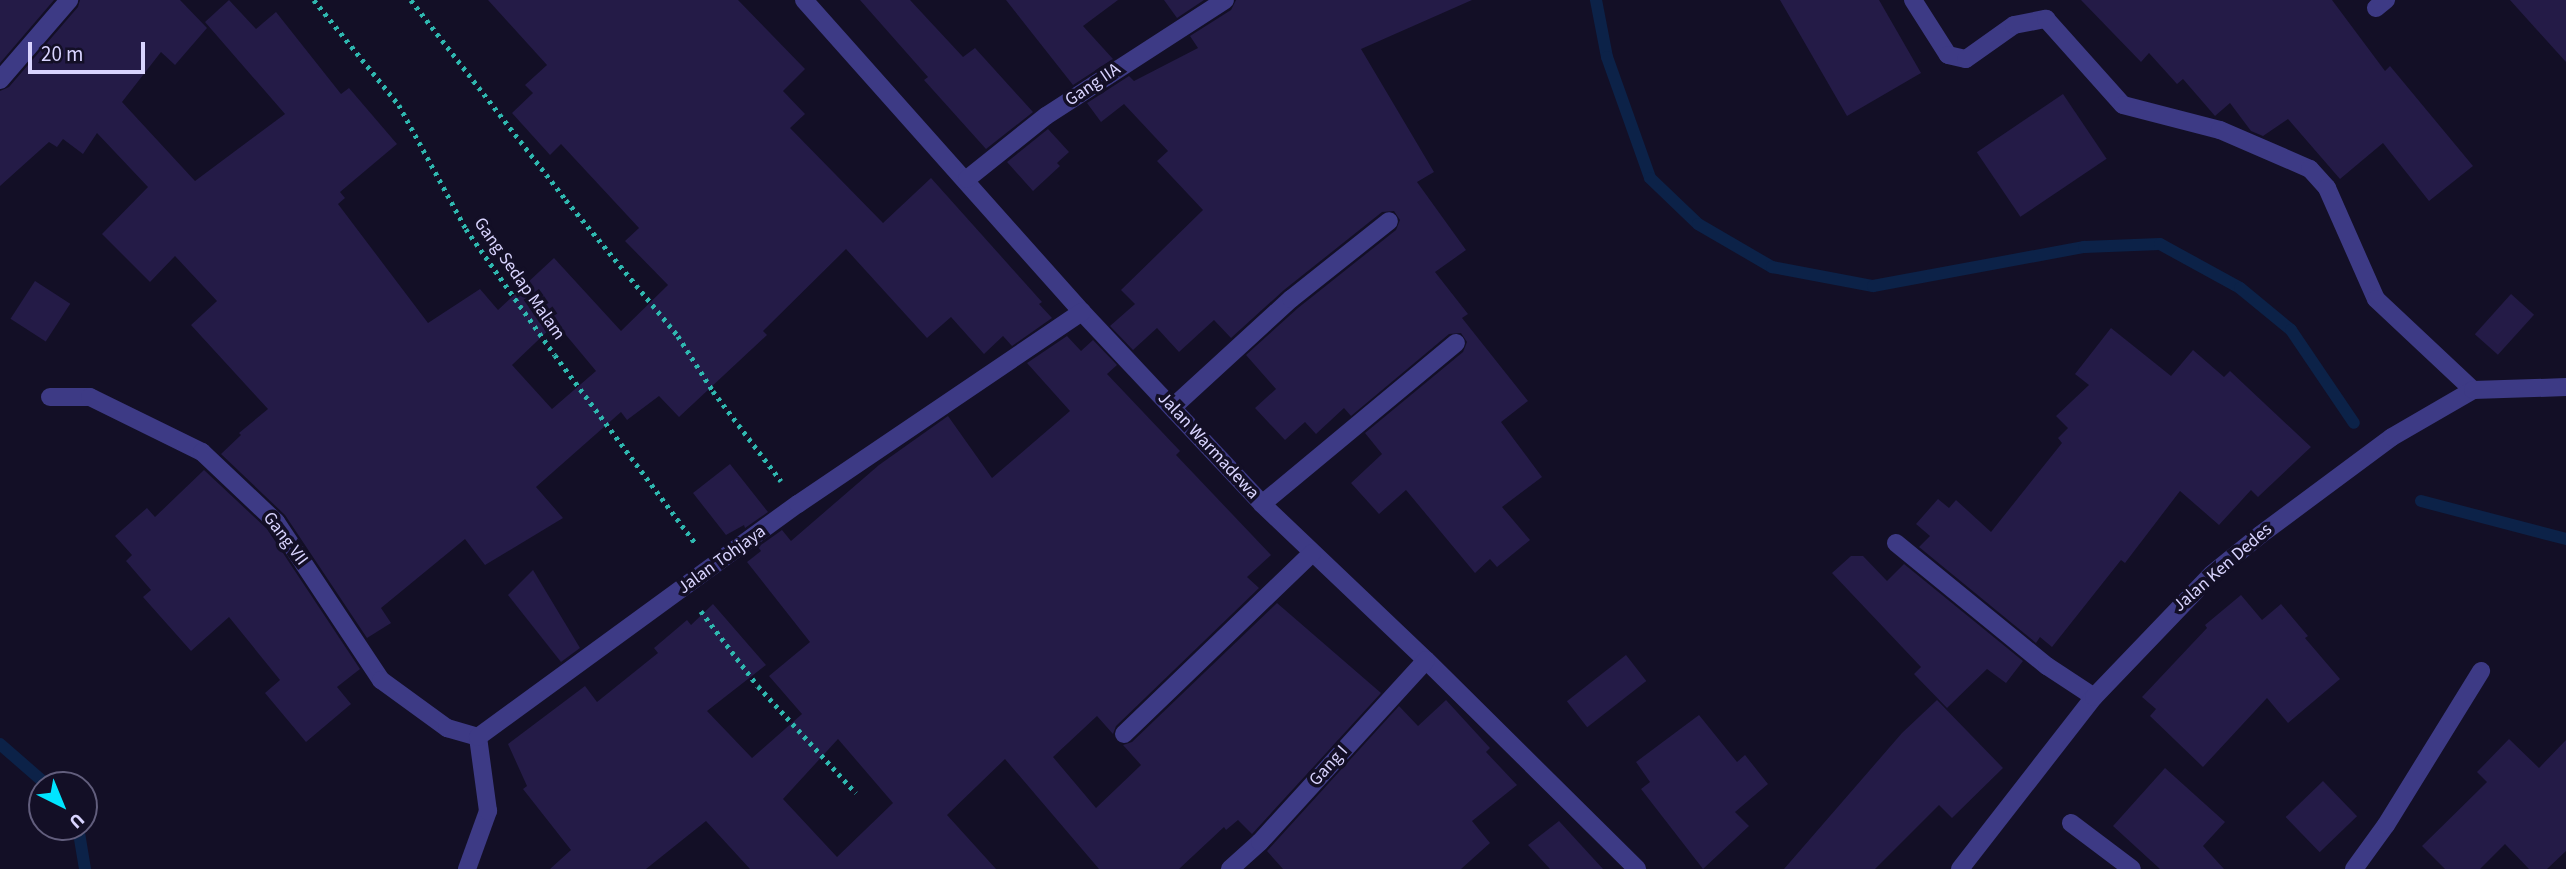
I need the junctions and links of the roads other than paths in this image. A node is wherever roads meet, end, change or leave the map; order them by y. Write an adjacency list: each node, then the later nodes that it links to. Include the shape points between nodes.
1 (69, 0): 5 (street)
2 (804, 0): 6 (street, Jalan Warmadewa)
3 (1225, 0): 6 (street, Gang IIA, via 1046,116)
4 (1913, 0): 11 (street, via 1948,55 1966,59 2014,25 2046,19 2123,105 2220,130 2311,169 2327,188 2375,299)
5 (0, 80)
6 (967, 179): 8 (street, Jalan Warmadewa)
7 (1389, 221): 13 (street, via 1291,299)
8 (1082, 312): 13 (street, Jalan Warmadewa); 21 (street, Jalan Tohjaya, via 798,504)
9 (1456, 343): 14 (street)
10 (2566, 387): 11 (street, Jalan Ken Dedes)
11 (2473, 390): 19 (street, Jalan Ken Dedes, via 2392,437 2211,574)
12 (50, 397): 21 (street, Gang VII, via 90,397 202,452 276,522 381,680 447,728)
13 (1173, 407): 14 (street, Jalan Warmadewa)
14 (1262, 504): 16 (street, Jalan Warmadewa)
15 (1896, 543): 19 (street, via 2048,666)
16 (1311, 553): 17 (street, Jalan Warmadewa); 20 (street)
17 (1426, 660): 24 (street, Gang I); 25 (street, Jalan Warmadewa)
18 (2481, 671): 28 (street)
19 (2094, 697): 26 (street, Jalan Ken Dedes)
20 (1124, 734)
21 (478, 737): 23 (street, via 488,811)
22 (2071, 823): 27 (street)
23 (467, 869)
24 (1230, 869)
25 (1637, 869)
26 (1959, 869)
27 (2132, 869)
28 (2354, 869)

